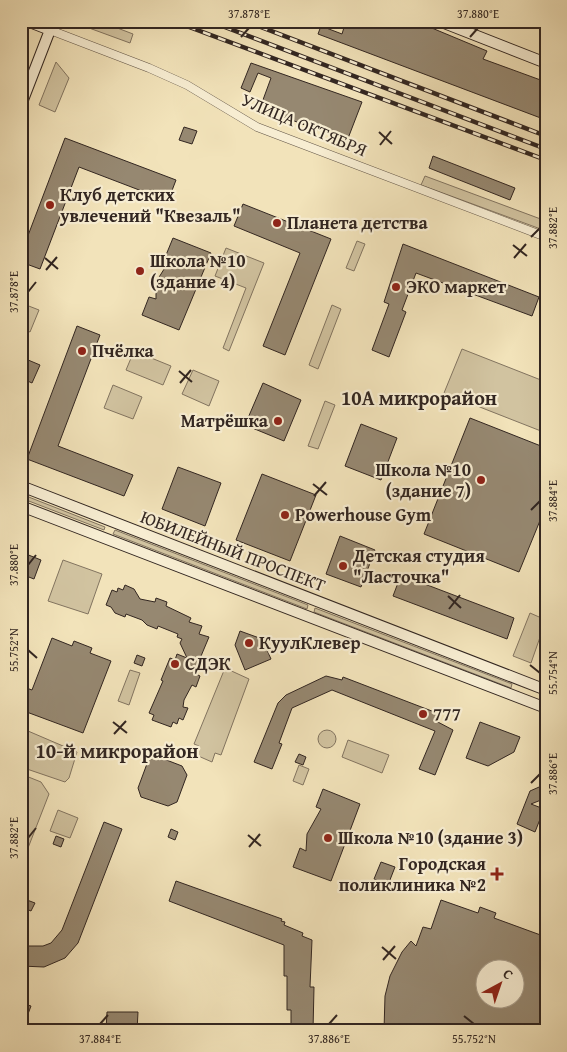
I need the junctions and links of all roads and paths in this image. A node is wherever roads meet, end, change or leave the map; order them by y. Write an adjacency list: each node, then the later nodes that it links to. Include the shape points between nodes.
1 (27, 21): 3 (street, УЛИЦА ОКТЯБРЯ)
2 (439, 21): 4 (street)
3 (50, 30): 5 (street); 6 (street, УЛИЦА ОКТЯБРЯ, via 187,85 257,127)
4 (546, 63)
5 (21, 105)
6 (546, 237)
7 (21, 486): 9 (street, ЮБИЛЕЙНЫЙ ПРОСПЕКТ)
8 (21, 506): 10 (street, ЮБИЛЕЙНЫЙ ПРОСПЕКТ)
9 (546, 690)
10 (546, 708)

